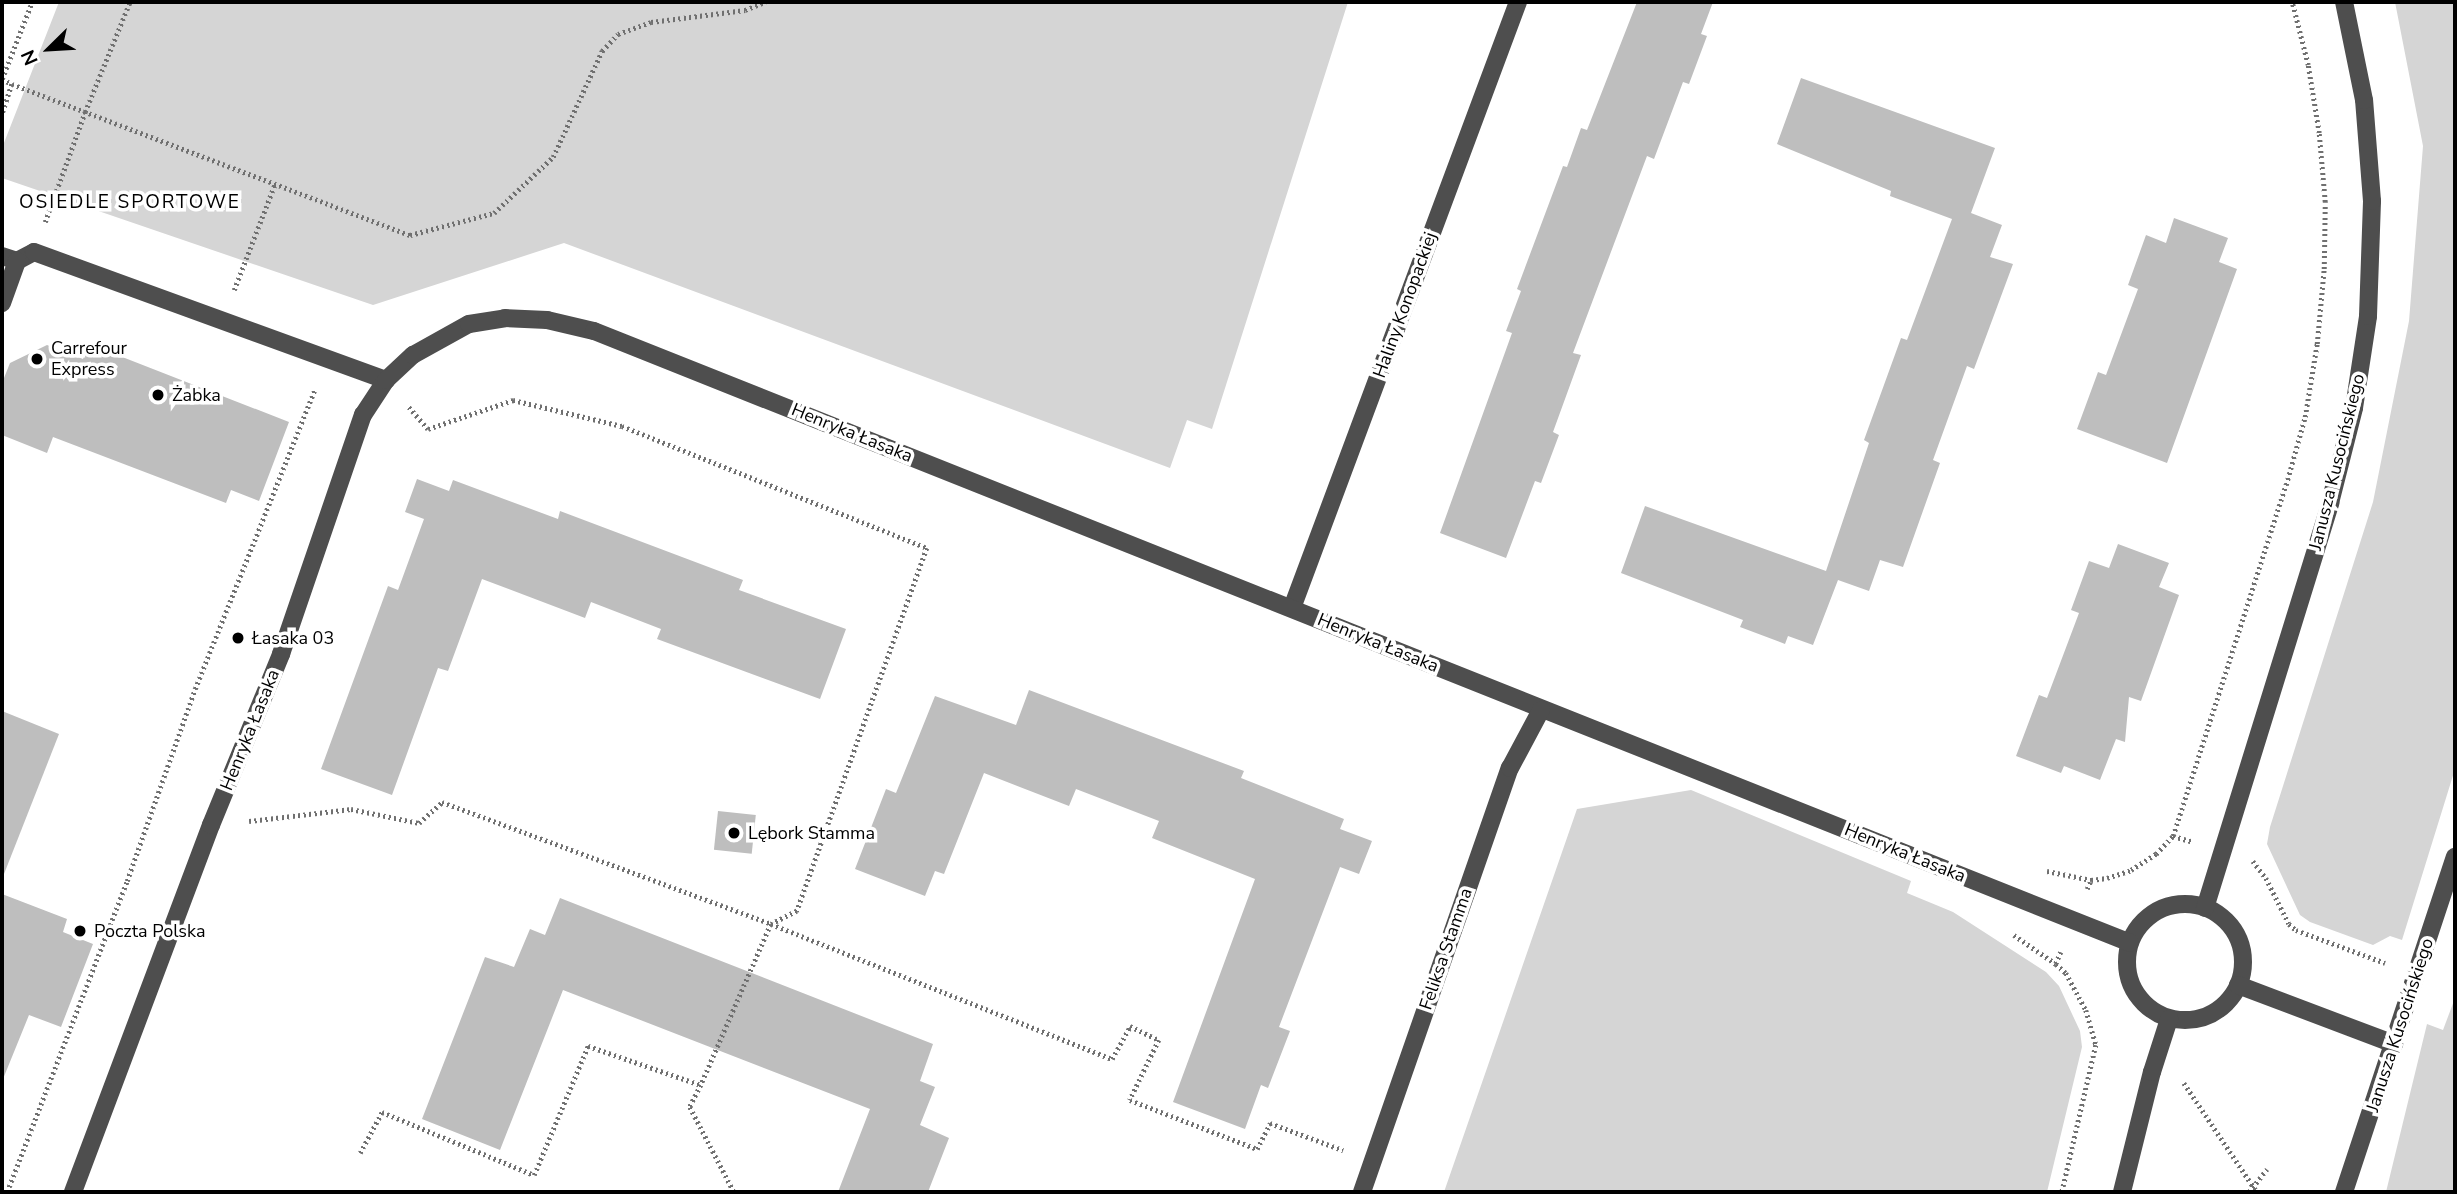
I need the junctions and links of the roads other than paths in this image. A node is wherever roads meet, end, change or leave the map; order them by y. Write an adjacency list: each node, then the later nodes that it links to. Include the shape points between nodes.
1 (1518, 2): 6 (street, Haliny Konopackiej)
2 (2344, 2): 9 (street, Janusza Kusocińskiego, via 2364,100 2372,201 2368,316 2354,408 2330,503)
3 (9, 259): 4 (street); 5 (street, via 34,252)
4 (2, 303)
5 (386, 380): 6 (street, Henryka Łasaka, via 413,355 469,324 505,318 547,320 594,331); 14 (street, Henryka Łasaka, via 363,415 281,654 211,825)
6 (1292, 608): 7 (street, Henryka Łasaka)
7 (1541, 709): 10 (street, Henryka Łasaka); 15 (street, Feliksa Stamma, via 1506,780)
8 (2455, 858): 13 (street, Janusza Kusocińskiego)
9 (2205, 908): 10 (street, via 2188,904 2155,912); 11 (street, via 2234,931 2241,948)
10 (2130, 943): 12 (street, via 2129,978 2137,996 2151,1010)
11 (2238, 985): 12 (street, via 2210,1014 2186,1020); 13 (street)
12 (2169, 1018): 16 (street)
13 (2394, 1044): 17 (street, Janusza Kusocińskiego)
14 (73, 1192)
15 (1362, 1192)
16 (2122, 1192)
17 (2344, 1192)

